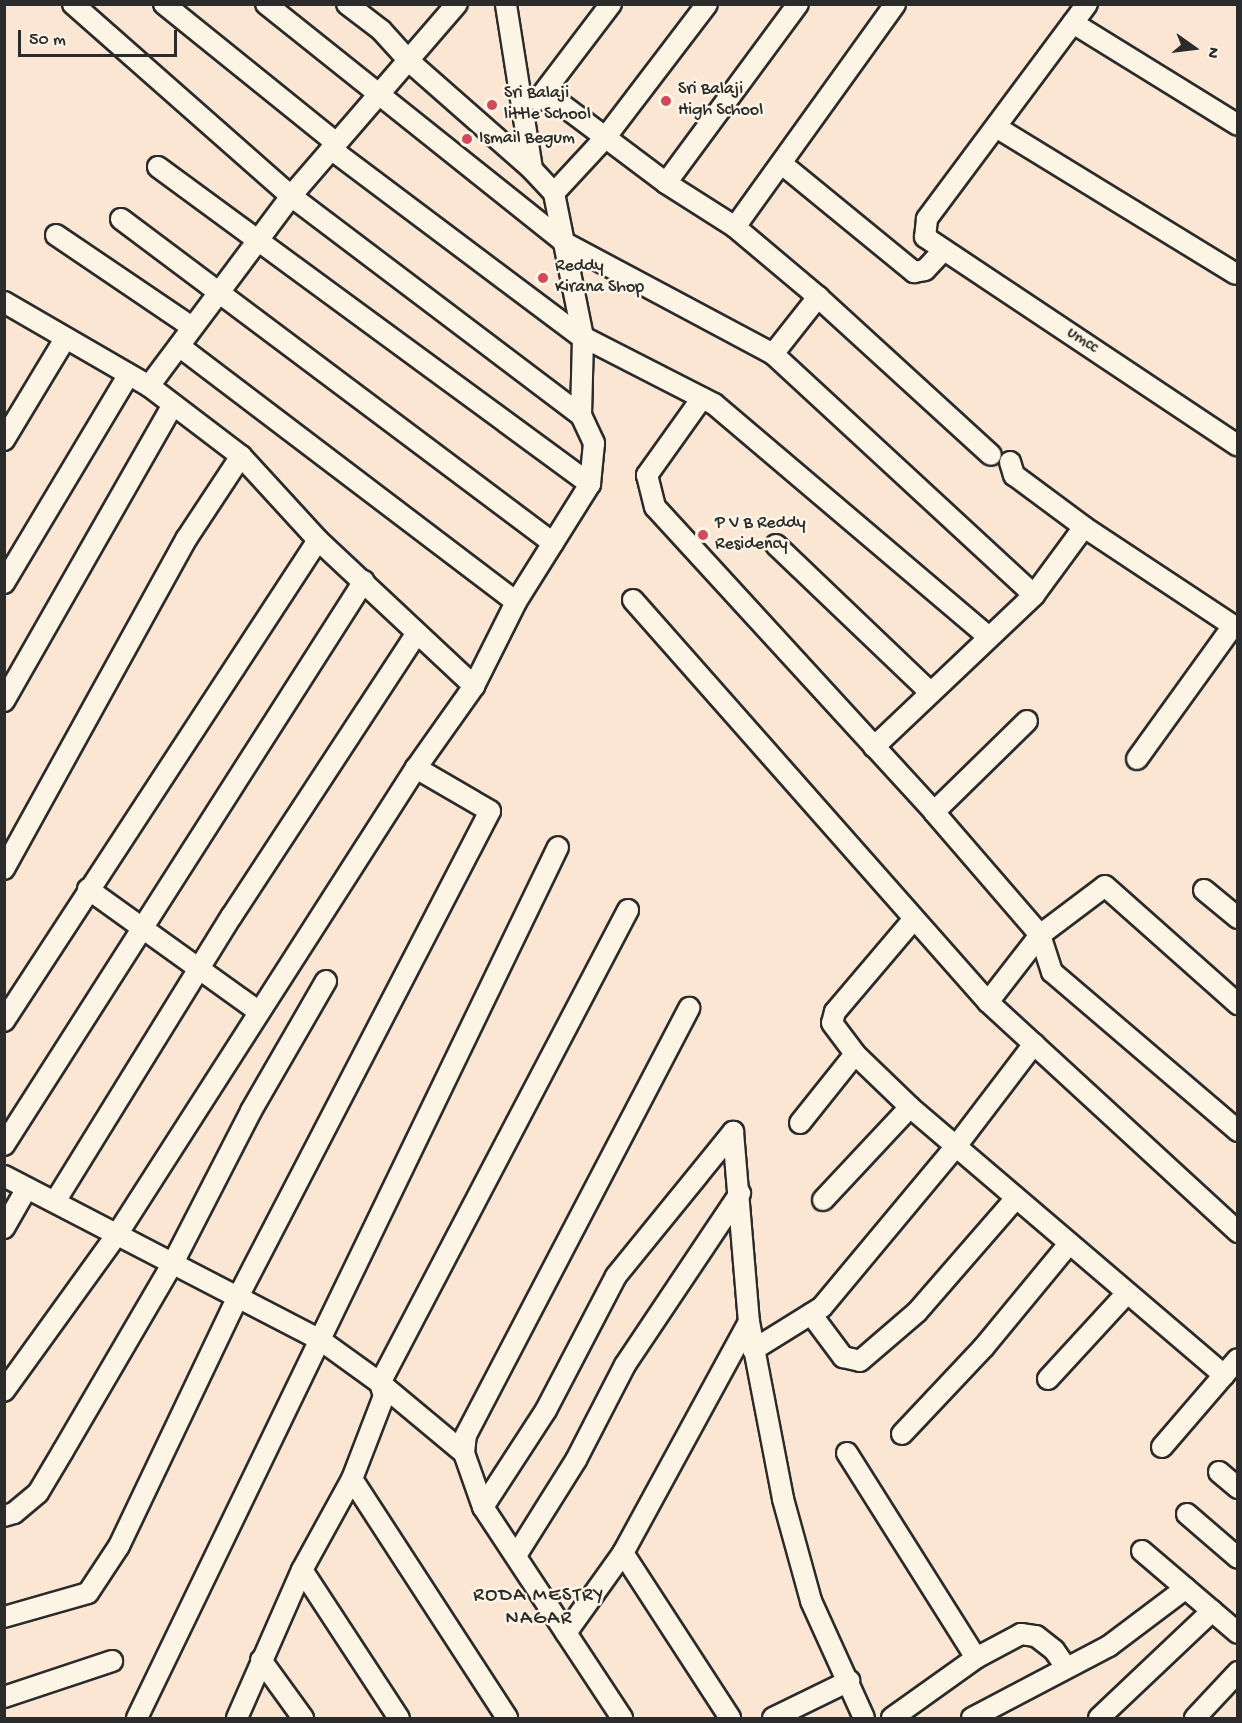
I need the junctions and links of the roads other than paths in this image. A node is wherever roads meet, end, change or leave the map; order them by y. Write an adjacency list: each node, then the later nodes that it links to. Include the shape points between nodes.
1 (73, 4): 26 (street)
2 (164, 4): 20 (street)
3 (266, 4): 15 (street)
4 (346, 4): 13 (street, via 381,30)
5 (506, 4): 16 (street)
6 (611, 4): 14 (street)
7 (707, 4): 19 (street)
8 (798, 4): 24 (street)
9 (895, 4): 21 (street)
10 (1087, 4): 12 (street)
11 (453, 6): 13 (street)
12 (1073, 24): 17 (street); 18 (street)
13 (410, 62): 15 (street); 23 (street)
14 (545, 92): 16 (street); 19 (street)
15 (377, 95): 20 (street); 31 (street)
16 (525, 117): 23 (street)
17 (1238, 125)
18 (996, 127): 32 (street, umcc, via 927,219 925,237); 33 (street)
19 (605, 138): 24 (street); 25 (street)
20 (334, 146): 26 (street); 38 (street)
21 (782, 164): 28 (street); 32 (street, via 914,272 925,270)
22 (158, 167): 30 (street)
23 (532, 169): 25 (street)
24 (666, 183): 28 (street)
25 (554, 193): 31 (street)
26 (291, 196): 30 (street); 46 (street)
27 (121, 219): 34 (street)
28 (735, 227): 35 (street)
29 (56, 235): 37 (street)
30 (257, 241): 34 (street); 52 (street)
31 (567, 244): 38 (street); 41 (street)
32 (943, 250): 48 (street, umcc)
33 (1236, 274)
34 (217, 292): 37 (street); 55 (street)
35 (818, 297): 41 (street); 49 (street)
36 (4, 302): 39 (street)
37 (192, 327): 40 (street)
38 (581, 337): 44 (street); 46 (street)
39 (65, 339): 42 (street); 47 (street)
40 (179, 346): 43 (street); 61 (street)
41 (773, 354): 59 (street)
42 (128, 376): 43 (street); 58 (street)
43 (148, 386): 45 (street)
44 (702, 398): 64 (street, via 771,450); 69 (street, via 647,475 655,507)
45 (172, 406): 50 (street); 67 (street)
46 (581, 415): 52 (street, via 594,443)
47 (4, 440)
48 (1238, 446)
49 (991, 455)
50 (242, 456): 54 (street); 74 (street, via 187,538)
51 (1010, 462): 53 (street, via 1014,475)
52 (590, 484): 55 (street)
53 (1084, 527): 59 (street); 62 (street)
54 (318, 540): 57 (street); 75 (street)
55 (553, 543): 61 (street)
56 (776, 545): 66 (street)
57 (364, 581): 63 (street); 80 (street)
58 (4, 583)
59 (1034, 596): 64 (street)
60 (633, 600): 79 (street)
61 (516, 602): 65 (street)
62 (1235, 627): 70 (street)
63 (416, 634): 65 (street); 82 (street)
64 (989, 637): 66 (street)
65 (474, 686): 71 (street)
66 (932, 693): 69 (street)
67 (4, 701)
68 (1027, 721): 72 (street)
69 (874, 747): 72 (street)
70 (1137, 759)
71 (416, 768): 87 (street); 108 (street, via 490,811)
72 (934, 812): 81 (street)
73 (558, 847): 111 (street)
74 (4, 868)
75 (88, 889): 80 (street); 88 (street)
76 (1204, 891): 78 (street)
77 (628, 910): 116 (street)
78 (1238, 918)
79 (913, 920): 84 (street); 90 (street, via 835,1012 832,1023)
80 (143, 928): 82 (street); 94 (street)
81 (1040, 935): 84 (street); 85 (street, via 1105,886); 93 (street, via 1052,972)
82 (199, 969): 87 (street); 100 (street)
83 (326, 981): 106 (street, via 251,1111)
84 (988, 1002): 89 (street)
85 (1238, 1004)
86 (689, 1008): 120 (street, via 466,1435)
87 (258, 1011): 104 (street)
88 (4, 1021)
89 (1034, 1044): 95 (street); 103 (street)
90 (855, 1054): 91 (street); 92 (street)
91 (910, 1107): 95 (street); 101 (street)
92 (800, 1123)
93 (1238, 1131)
94 (4, 1145)
95 (957, 1145): 99 (street); 109 (street, via 822,1307)
96 (4, 1176): 97 (street)
97 (27, 1188): 100 (street); 102 (street)
98 (740, 1193): 110 (street); 125 (street, via 733,1132 616,1276 546,1410); 130 (street, via 626,1365 576,1460)
99 (1016, 1197): 105 (street); 109 (street, via 916,1312 860,1361 843,1357)
100 (56, 1200): 104 (street)
101 (823, 1200)
102 (4, 1228)
103 (1238, 1232)
104 (118, 1233): 106 (street); 117 (street)
105 (1069, 1244): 107 (street); 118 (street, via 984,1347)
106 (173, 1263): 108 (street); 127 (street, via 38,1493 14,1514)
107 (1127, 1293): 114 (street); 115 (street)
108 (238, 1297): 111 (street); 135 (street, via 119,1546 88,1593)
109 (811, 1314): 112 (street)
110 (750, 1322): 112 (street); 129 (street)
111 (319, 1339): 116 (street); 145 (street)
112 (753, 1350): 143 (street, via 783,1499 811,1601)
113 (1238, 1359): 114 (street)
114 (1224, 1375): 119 (street)
115 (1048, 1379)
116 (380, 1383): 120 (street); 123 (street, via 384,1396)
117 (4, 1391)
118 (902, 1434)
119 (1162, 1447)
120 (464, 1453): 125 (street)
121 (847, 1454): 138 (street)
122 (1219, 1472): 124 (street)
123 (352, 1479): 132 (street); 149 (street)
124 (1238, 1488)
125 (483, 1507): 130 (street)
126 (1187, 1514): 131 (street)
127 (4, 1516)
128 (1142, 1551): 133 (street)
129 (623, 1553): 137 (street); 151 (street)
130 (517, 1554): 137 (street)
131 (1238, 1558)
132 (302, 1569): 139 (street); 148 (street)
133 (1186, 1588): 134 (street); 141 (street, via 1109,1646)
134 (1212, 1611): 136 (street); 156 (street)
135 (4, 1617)
136 (1236, 1628)
137 (566, 1633): 150 (street)
138 (976, 1658): 141 (street, via 1021,1634 1036,1636 1054,1650); 154 (street)
139 (261, 1660): 146 (street); 147 (street)
140 (112, 1661): 144 (street)
141 (1066, 1667): 155 (street)
142 (1238, 1671): 157 (street)
143 (849, 1681): 152 (street); 153 (street)
144 (4, 1697)
145 (137, 1719)
146 (237, 1719)
147 (303, 1719)
148 (399, 1719)
149 (507, 1719)
150 (622, 1719)
151 (730, 1719)
152 (773, 1719)
153 (864, 1719)
154 (892, 1719)
155 (972, 1719)
156 (1098, 1719)
157 (1194, 1719)

